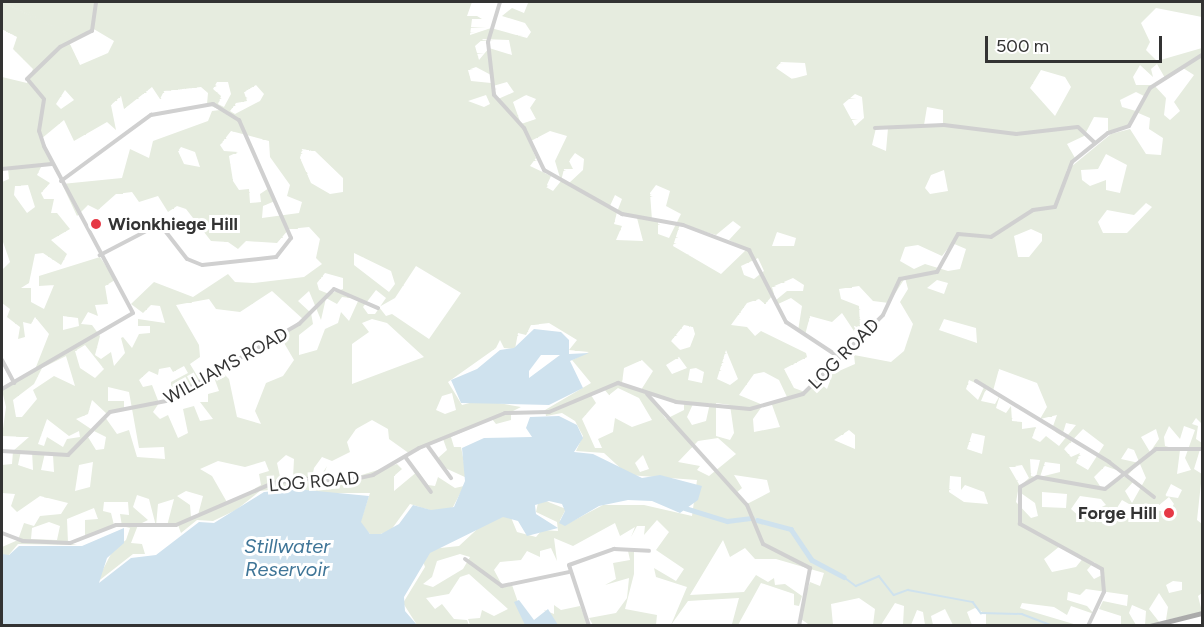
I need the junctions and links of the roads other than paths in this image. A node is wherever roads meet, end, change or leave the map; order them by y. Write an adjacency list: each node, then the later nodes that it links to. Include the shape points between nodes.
1 (96, 2): 6 (street, via 92,31 60,47 28,74 28,83 44,99 39,131)
2 (500, 2): 11 (street, via 489,35 494,95 524,128 544,170 622,214 683,225 749,250 760,261 786,322)
3 (1203, 56): 5 (street, LOG ROAD, via 1150,88 1126,129)
4 (875, 128): 5 (street, via 944,125 1016,134 1078,127)
5 (1095, 143): 11 (street, LOG ROAD, via 1071,164 1055,207 1033,210 991,237 958,234 937,272 900,279 883,315)
6 (52, 164): 7 (street); 8 (street)
7 (2, 169)
8 (61, 181): 9 (street); 9 (street, via 151,115 213,104 239,120 291,238 276,257 202,265 187,259 164,230 152,228)
9 (100, 255): 14 (street, via 131,303 132,317)
10 (378, 308): 19 (street, WILLIAMS ROAD, via 334,289 299,324 166,401 108,414 68,455)
11 (839, 357): 16 (street, LOG ROAD, via 803,394 750,409 686,404)
12 (2, 360): 14 (street)
13 (976, 381): 21 (street)
14 (14, 383): 15 (street)
15 (2, 389)
16 (647, 393): 17 (street, LOG ROAD, via 618,383 549,412 505,413); 31 (street, via 747,505 762,544 810,568)
17 (427, 445): 20 (street, LOG ROAD); 22 (street)
18 (1203, 449): 21 (street, via 1156,449)
19 (2, 451)
20 (406, 458): 23 (street); 25 (street, LOG ROAD, via 357,479 261,486 177,525 116,525 70,543 14,540)
21 (1126, 476): 24 (street); 32 (street, via 1095,490 1032,477 1016,497 1024,527 1102,569 1104,592)
22 (452, 478)
23 (431, 492)
24 (1154, 496)
25 (2, 533)
26 (649, 551): 28 (street, via 614,549 573,562)
27 (465, 559): 28 (street, via 502,586)
28 (568, 572): 30 (street)
29 (1203, 613): 33 (main road)
30 (589, 626)
31 (799, 626)
32 (1088, 626)
33 (1150, 626)

